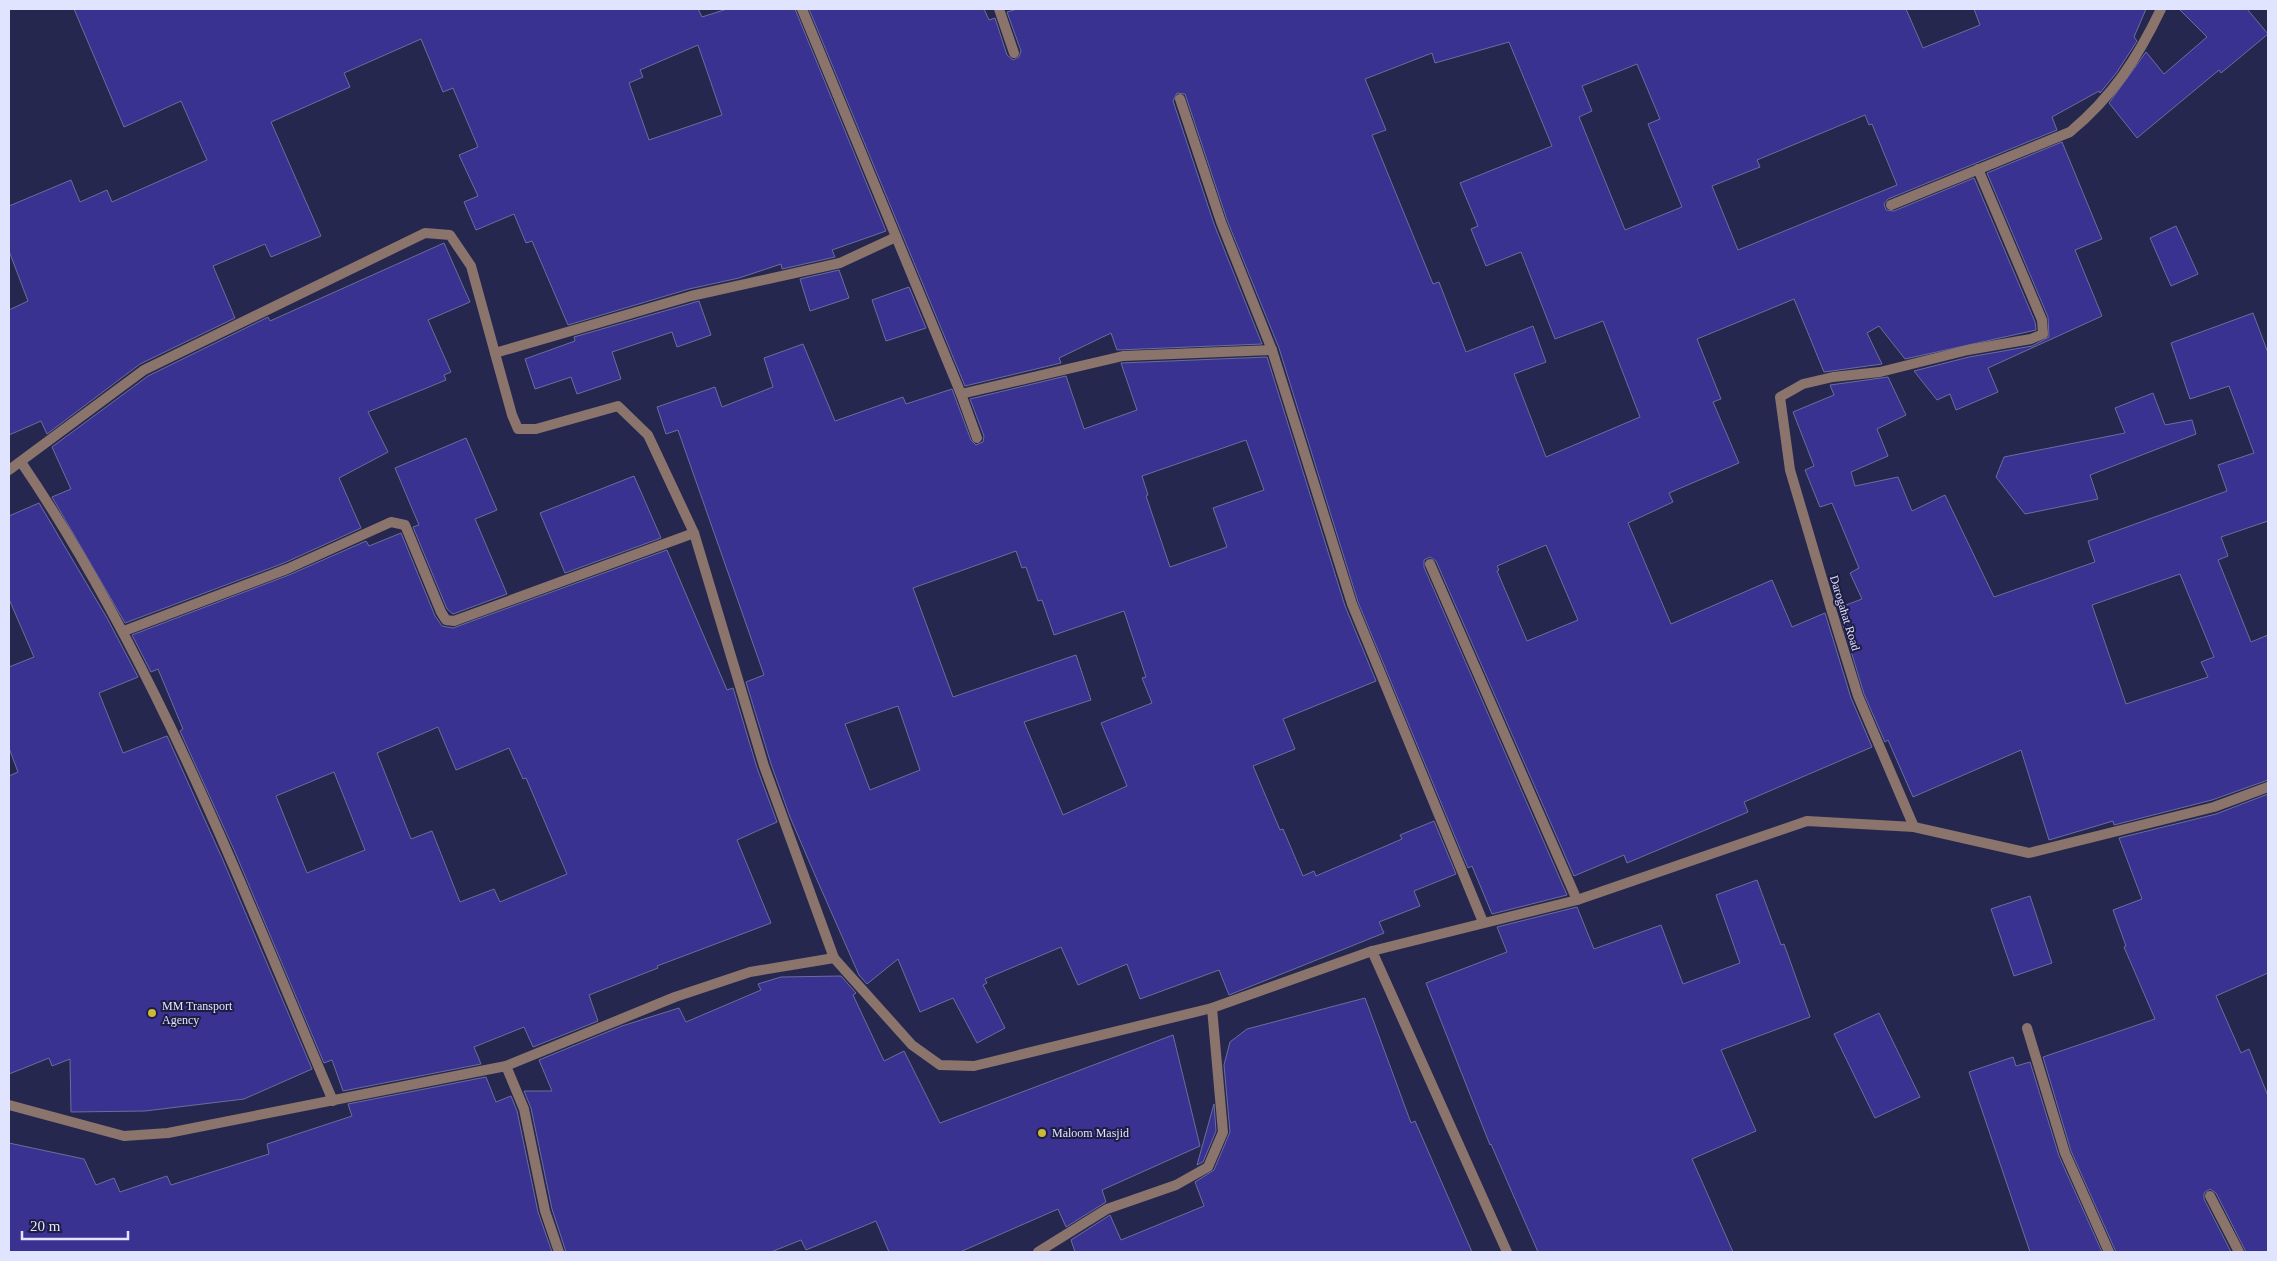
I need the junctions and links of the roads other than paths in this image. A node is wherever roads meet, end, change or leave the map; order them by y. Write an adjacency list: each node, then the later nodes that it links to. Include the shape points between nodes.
1 (802, 9): 8 (street)
2 (999, 9): 4 (street)
3 (2162, 9): 6 (street, via 2141,50 2112,94 2092,114 2070,132)
4 (1014, 53)
5 (1180, 99): 9 (street, via 1221,222)
6 (1978, 169): 7 (street); 19 (street, Darogahat Road, via 2042,320 2043,334 1880,372 1803,384 1780,397 1790,470 1837,630 1858,696)
7 (1891, 205)
8 (896, 237): 10 (street, via 840,263 691,296); 11 (street)
9 (1272, 350): 11 (street, via 1123,356); 21 (street, via 1352,604)
10 (495, 353): 13 (street, via 471,266 450,235 425,233 144,370); 15 (street, via 518,429 536,429 618,406 648,435)
11 (962, 394): 12 (street)
12 (977, 438)
13 (21, 462): 14 (street); 17 (street, via 60,518)
14 (9, 470)
15 (694, 533): 17 (street, via 454,621 446,620 441,612 405,525 391,522 286,568); 23 (street, via 764,766)
16 (1430, 564): 20 (street)
17 (124, 630): 27 (street, via 220,834)
18 (2268, 787): 19 (street, via 2214,807 2029,853)
19 (1914, 827): 20 (street, via 1807,821)
20 (1577, 900): 21 (street)
21 (1483, 922): 22 (street)
22 (1372, 951): 24 (street); 32 (street)
23 (834, 958): 24 (street, via 912,1045 940,1066 974,1066); 26 (street, via 750,972 675,997)
24 (1212, 1008): 31 (street, via 1223,1132 1208,1167 1176,1185 1107,1209)
25 (2027, 1028): 33 (street, via 2065,1153)
26 (506, 1066): 27 (street); 30 (street, via 524,1109 546,1211)
27 (333, 1101): 28 (street, via 168,1133 124,1136)
28 (9, 1105)
29 (2210, 1196): 34 (street)
30 (559, 1252)
31 (1038, 1252)
32 (1506, 1252)
33 (2109, 1252)
34 (2238, 1252)

